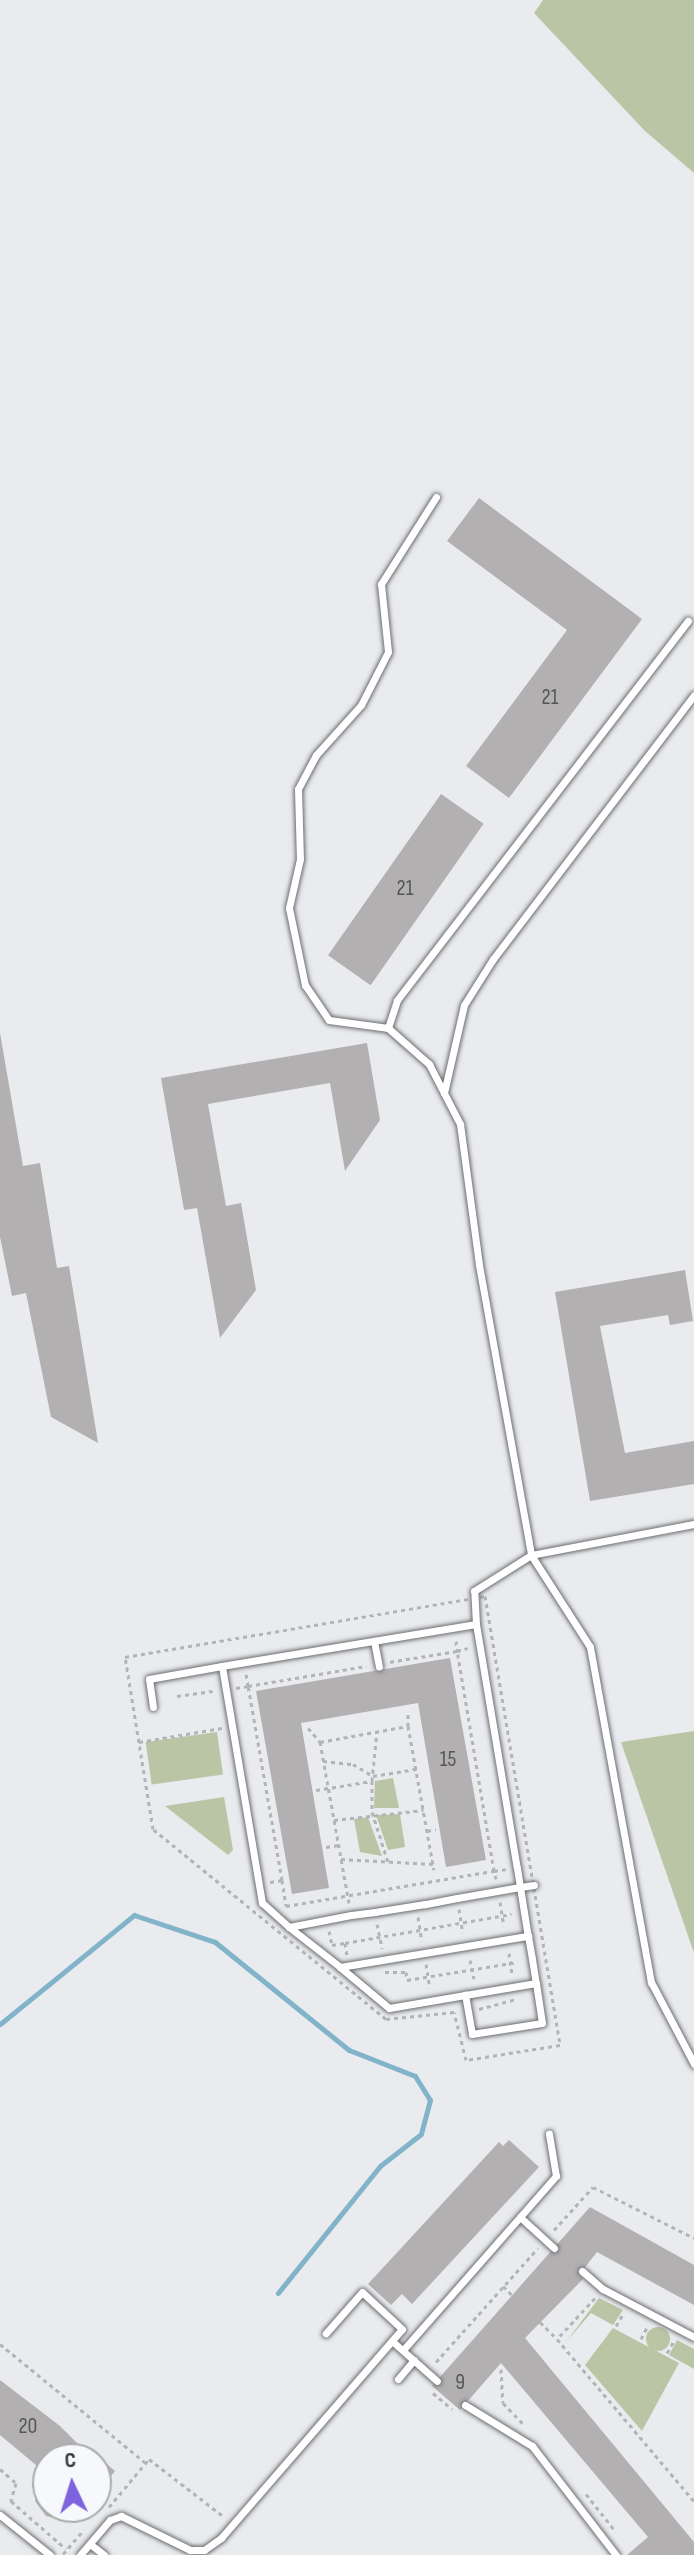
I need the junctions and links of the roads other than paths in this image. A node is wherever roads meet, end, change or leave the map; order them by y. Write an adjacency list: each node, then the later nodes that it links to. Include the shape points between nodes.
1 (436, 497): 4 (lane, via 381,584 388,652 361,705 316,755 298,789 300,859 289,908 305,985 329,1020)
2 (688, 621): 4 (lane, via 397,1000)
3 (694, 695): 5 (lane, via 493,959 464,1005)
4 (388, 1028): 5 (lane, via 429,1064)
5 (444, 1093): 7 (lane, via 460,1124 479,1265)
6 (694, 1524): 7 (lane)
7 (531, 1555): 8 (lane, via 474,1591); 20 (lane, via 590,1647 651,1982)
8 (476, 1624): 9 (lane); 14 (lane)
9 (374, 1641): 10 (lane); 11 (lane)
10 (222, 1666): 12 (lane, via 149,1679); 15 (lane, via 262,1903)
11 (378, 1666)
12 (153, 1707)
13 (534, 1885): 14 (lane)
14 (520, 1887): 15 (lane); 16 (lane)
15 (289, 1927): 17 (lane)
16 (528, 1936): 17 (lane); 18 (lane)
17 (344, 1967): 19 (lane, via 389,2008)
18 (536, 1983): 19 (lane); 19 (lane, via 542,2023 472,2034)
19 (465, 1995)
20 (694, 2064)
21 (549, 2134): 22 (lane, via 556,2176)
22 (520, 2217): 23 (lane); 28 (lane)
23 (554, 2248)
24 (582, 2271): 26 (lane, via 603,2289)
25 (326, 2333): 27 (lane, via 362,2292 402,2329)
26 (694, 2337)
27 (392, 2341): 28 (lane); 34 (lane, via 213,2544 190,2550 121,2516 110,2520)
28 (403, 2350): 29 (lane)
29 (414, 2360): 30 (lane); 31 (lane)
30 (398, 2379)
31 (437, 2381)
32 (465, 2405): 38 (lane, via 532,2446)
33 (0, 2515): 35 (lane)
34 (90, 2544): 36 (lane); 37 (lane)
35 (50, 2555)
36 (80, 2555)
37 (104, 2555)
38 (616, 2555)

